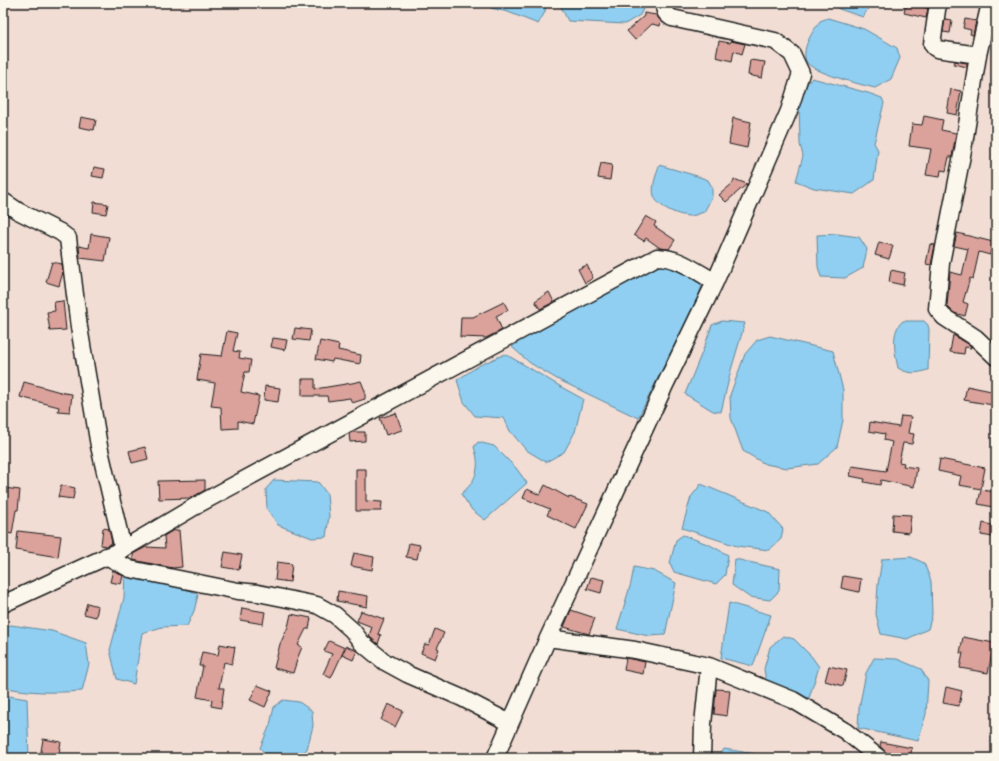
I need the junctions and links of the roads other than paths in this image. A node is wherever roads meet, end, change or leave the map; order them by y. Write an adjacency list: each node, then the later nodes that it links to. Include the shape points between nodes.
1 (664, 3): 6 (street, via 664,12 672,18 775,41 792,54 801,72 789,111)
2 (938, 3): 4 (street, via 932,44 934,47)
3 (990, 3): 4 (street)
4 (978, 55): 7 (street, via 941,263 937,310 976,338)
5 (3, 200): 8 (street, via 18,212 68,238 79,327 99,446)
6 (715, 282): 8 (street, via 677,260 657,257 199,504); 11 (street)
7 (996, 357)
8 (123, 549): 9 (street)
9 (106, 556): 10 (street); 13 (street, via 130,569 317,605 335,615 352,630 362,644 385,662)
10 (3, 604)
11 (548, 638): 12 (street, via 635,650); 13 (street)
12 (709, 666): 15 (street); 16 (street, via 793,700 845,731)
13 (510, 723): 14 (street)
14 (495, 758)
15 (702, 758)
16 (879, 758)

